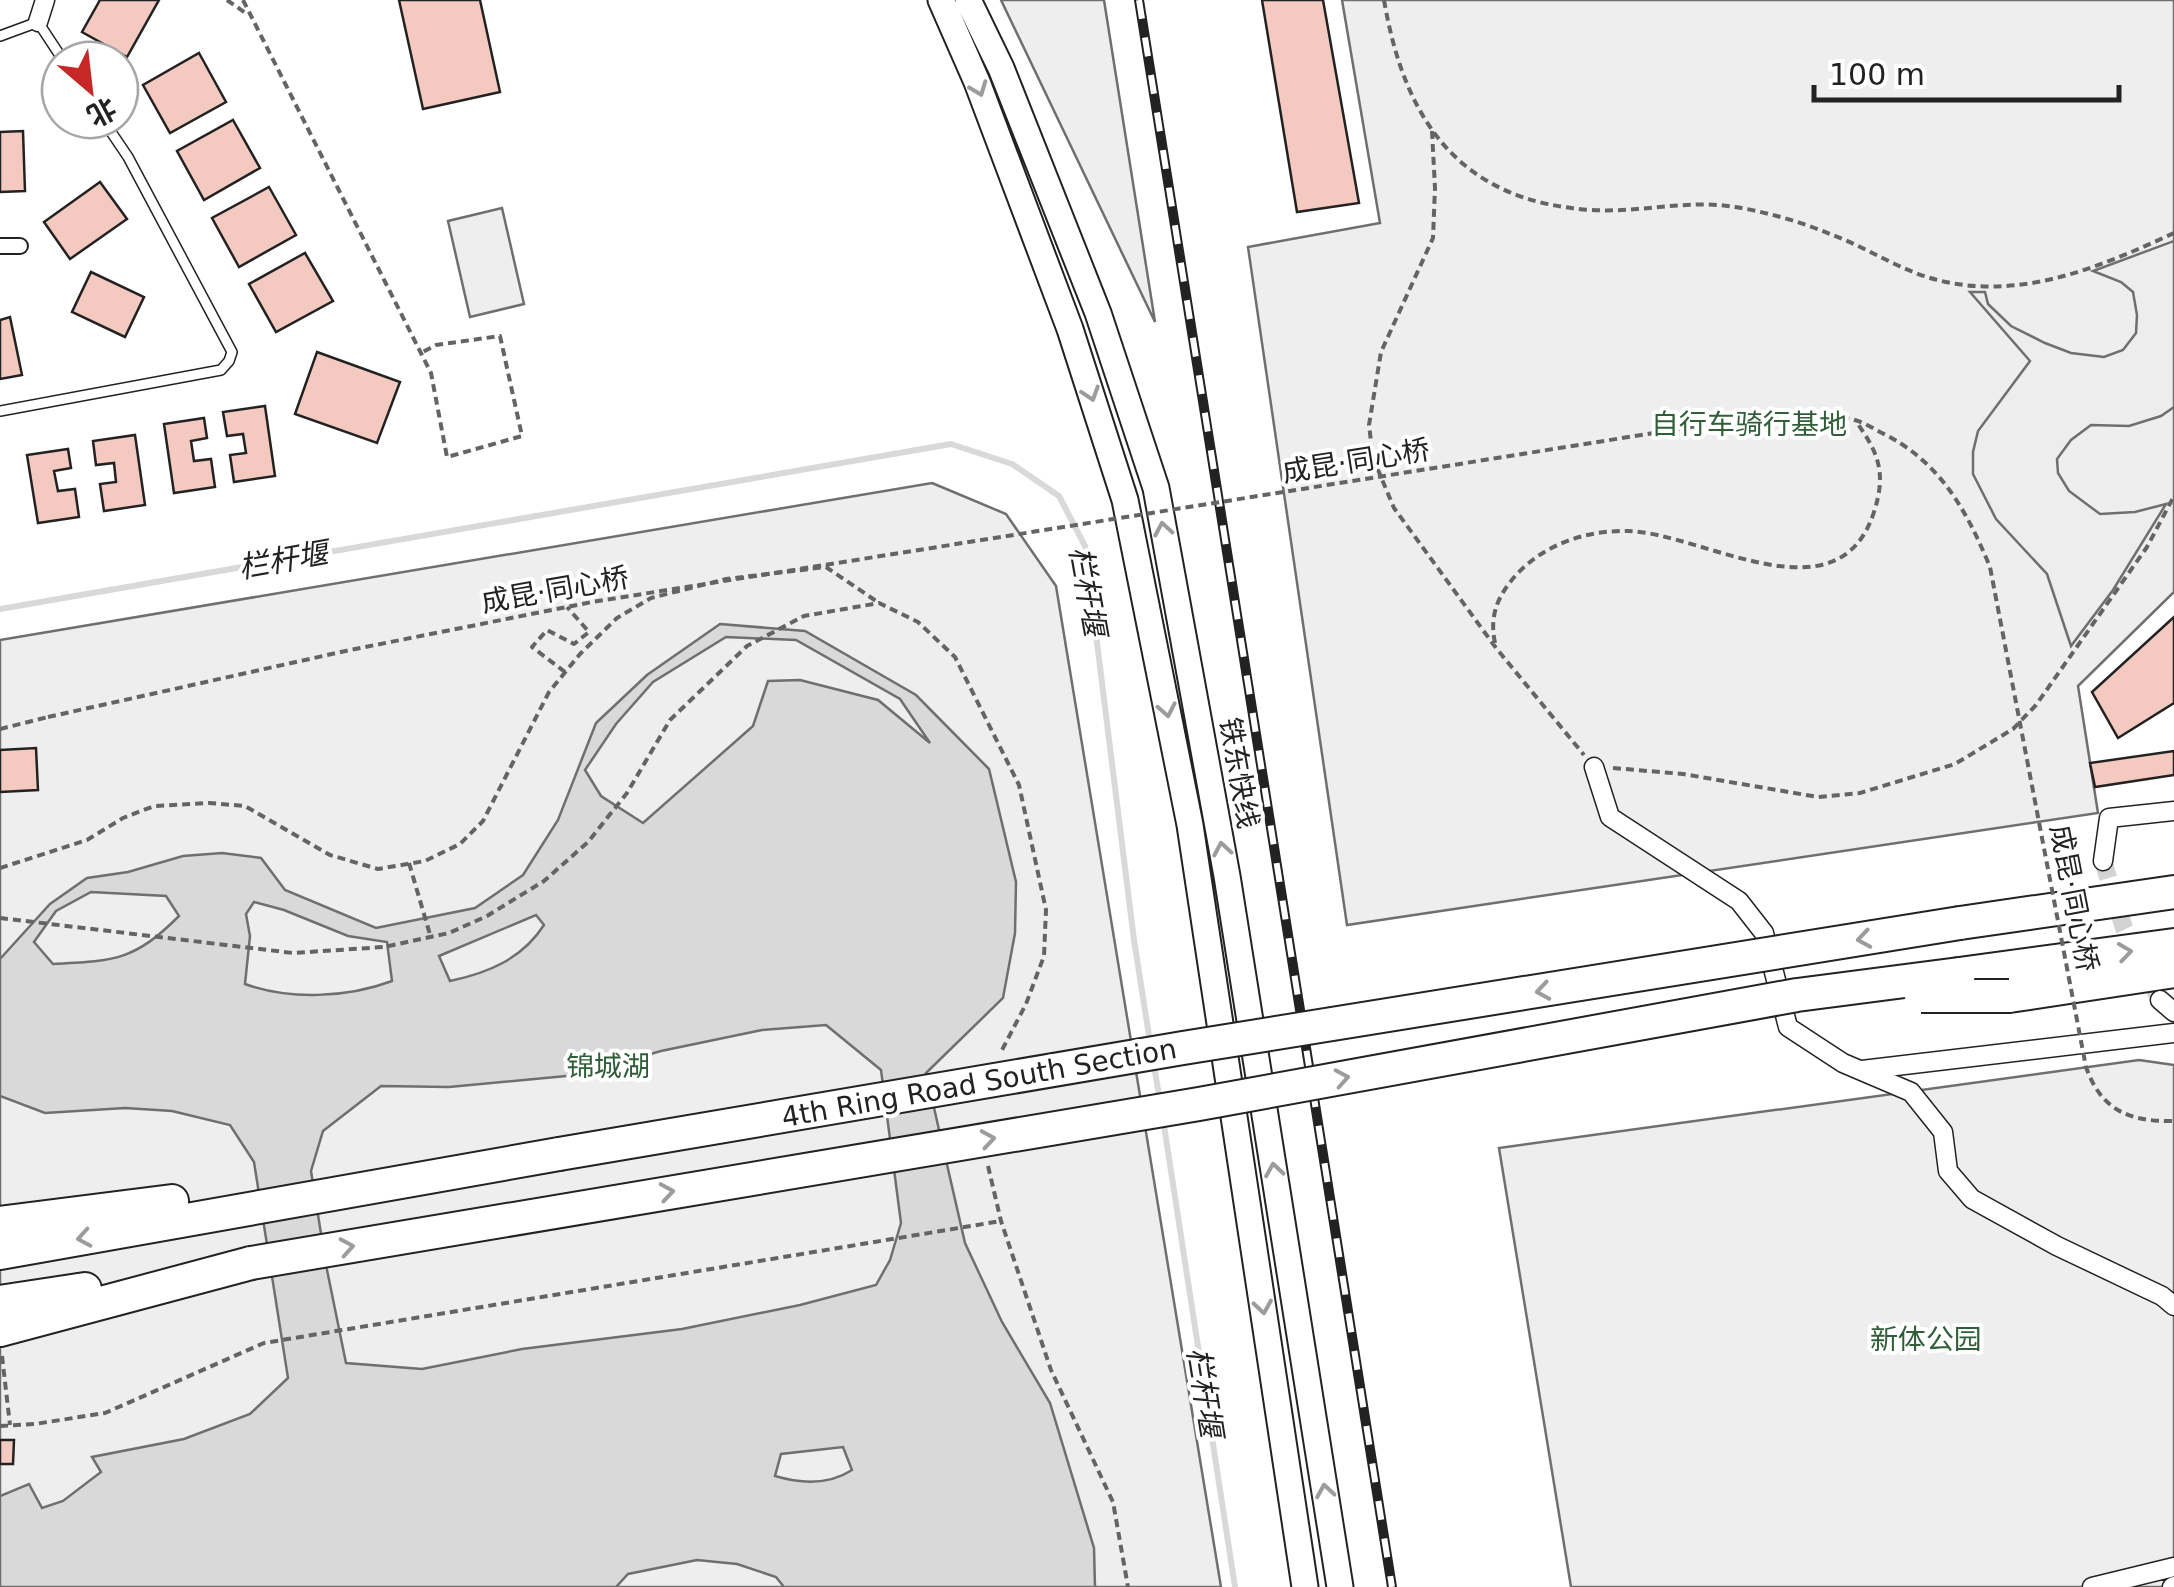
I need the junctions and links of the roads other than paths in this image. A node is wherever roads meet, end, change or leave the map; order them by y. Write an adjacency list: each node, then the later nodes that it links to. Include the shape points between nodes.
1 (45, 0): 4 (street)
2 (940, 0): 30 (main road, 铁东快线, one-way to 30, via 1070,329 1126,500 1190,825)
3 (968, 0): 31 (main road, 铁东快线, one-way to 3, via 1227,876 1156,488 1098,313)
4 (38, 22): 5 (lane); 6 (lane)
5 (0, 36)
6 (50, 40)
7 (117, 140): 10 (lane, via 232,352 229,361 221,370)
8 (0, 246): 9 (street)
9 (20, 246)
10 (0, 410)
11 (1594, 767): 21 (street, via 1610,816 1740,900 1764,932 1788,1027)
12 (2174, 810): 13 (street, via 2109,818)
13 (2102, 861)
14 (2174, 872): 16 (highway)
15 (2174, 892): 16 (highway)
16 (2010, 915): 22 (highway, 4th Ring Road South Section, one-way to 22, bridge)
17 (2174, 945): 18 (highway, 4th Ring Road South Section, one-way to 17, bridge)
18 (1797, 994): 19 (highway, bridge); 25 (highway, 4th Ring Road South Section, one-way to 18, bridge, via 1199,1104)
19 (2169, 995)
20 (2174, 1032): 21 (street)
21 (1860, 1070): 27 (street, via 1912,1092 1943,1132 1948,1171 1972,1200)
22 (559, 1154): 23 (highway); 24 (highway, 4th Ring Road South Section, one-way to 24)
23 (0, 1224)
24 (0, 1253)
25 (250, 1263): 26 (highway, 4th Ring Road South Section); 28 (highway)
26 (0, 1302)
27 (2174, 1306)
28 (0, 1330)
29 (2174, 1567): 32 (street)
30 (1305, 1587)
31 (1340, 1587)
32 (2092, 1587)

